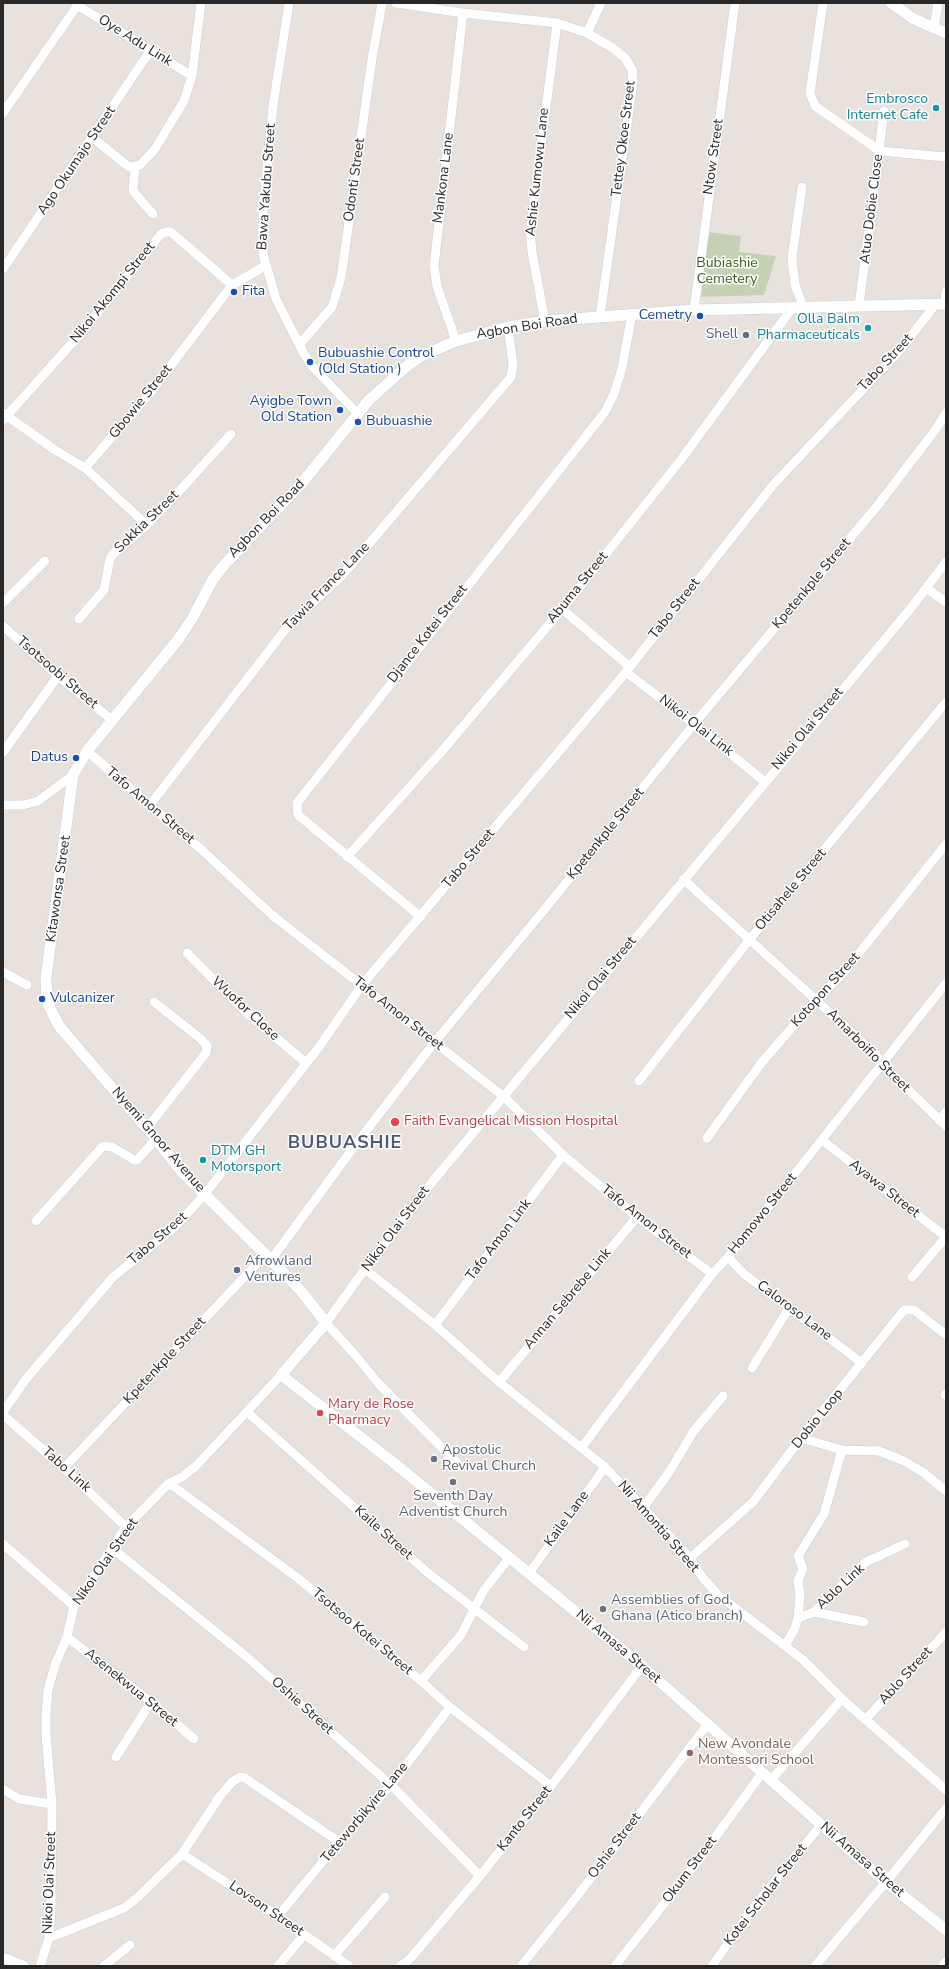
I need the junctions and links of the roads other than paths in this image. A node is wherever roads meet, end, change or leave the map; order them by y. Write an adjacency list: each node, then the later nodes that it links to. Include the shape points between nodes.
1 (201, 3): 18 (street)
2 (289, 3): 27 (street, Bawa Yakubu Street, via 273,106 263,211 262,243)
3 (382, 3): 40 (street, Odonti Street, via 340,285 328,314)
4 (396, 3): 11 (street, Tettey Okoe Street)
5 (601, 3): 15 (street)
6 (735, 3): 34 (street, Ntow Street)
7 (822, 3): 22 (street, via 811,99 814,106)
8 (891, 3): 14 (street)
9 (938, 3): 14 (street)
10 (78, 4): 17 (street, Oye Adu Link); 20 (street)
11 (440, 6): 12 (street, Tettey Okoe Street)
12 (463, 13): 13 (street, Tettey Okoe Street); 39 (street, Mankona Lane, via 434,266)
13 (557, 23): 15 (street, Tettey Okoe Street); 37 (street, Ashie Kumowu Lane, via 530,231)
14 (934, 29): 16 (street)
15 (587, 33): 36 (street, Tettey Okoe Street, via 614,48 625,58 632,70 633,82)
16 (946, 33)
17 (150, 51): 18 (street, Oye Adu Link); 21 (street, Ago Okumajo Street)
18 (192, 76): 24 (street, via 184,100 155,149)
19 (884, 111): 22 (street, Atuo Dobie Close)
20 (3, 113)
21 (93, 138): 24 (street, via 129,167); 28 (street, Ago Okumajo Street)
22 (880, 151): 23 (street); 32 (street, Atuo Dobie Close)
23 (946, 157)
24 (134, 168): 26 (street, via 133,191)
25 (802, 187): 33 (street, via 792,258)
26 (153, 214)
27 (265, 266): 29 (street, Gbowie Street); 40 (street, Bawa Yakubu Street, via 276,299)
28 (3, 269)
29 (232, 285): 43 (street, Nikoi Akompi Street, via 171,232 161,234 82,332); 45 (street, Gbowie Street, via 151,392)
30 (946, 290): 31 (street)
31 (942, 304): 32 (street, Agbon Boi Road); 55 (street, Tabo Street, via 773,485)
32 (860, 306): 33 (street, Agbon Boi Road)
33 (798, 307): 34 (street, Agbon Boi Road); 52 (street, Abuma Street)
34 (694, 310): 35 (street, Agbon Boi Road)
35 (632, 314): 36 (street, Agbon Boi Road); 67 (street, Djance Kotei Street, via 622,368 605,412 299,799 296,808 298,815)
36 (600, 316): 37 (street, Agbon Boi Road)
37 (545, 321): 38 (street, Agbon Boi Road)
38 (508, 327): 39 (street, Agbon Boi Road); 65 (street, Tawia France Lane, via 513,366 511,377 339,579 291,622)
39 (456, 340): 42 (street, Agbon Boi Road, via 407,366 369,400)
40 (299, 345): 42 (street, Bawa Yakubu Street, via 311,365)
41 (946, 413): 59 (street, Kpetenkple Street, via 878,505)
42 (358, 414): 58 (street, Agbon Boi Road, via 301,484 217,574 192,619)
43 (4, 416): 45 (street)
44 (231, 434): 46 (street, Sokkia Street, via 196,475)
45 (85, 468): 46 (street)
46 (146, 525): 53 (street, Sokkia Street, via 113,554 104,590)
47 (45, 562): 51 (street)
48 (946, 562): 49 (street, Nikoi Olai Street)
49 (926, 588): 50 (street); 63 (street, Nikoi Olai Street)
50 (946, 602)
51 (3, 603)
52 (562, 609): 55 (street, Nikoi Olai Link); 67 (street, Abuma Street, via 442,751)
53 (79, 619)
54 (3, 626): 56 (street, Tsotsoobi Street)
55 (628, 669): 59 (street, Nikoi Olai Link); 69 (street, Tabo Street)
56 (58, 676): 58 (street, Tsotsoobi Street); 61 (street)
57 (946, 702): 70 (street, Otisahele Street)
58 (112, 720): 60 (street, Agbon Boi Road)
59 (694, 724): 63 (street, Nikoi Olai Link); 79 (street, Kpetenkple Street)
60 (86, 751): 62 (street, Agbon Boi Road); 65 (street, Tafo Amon Street)
61 (3, 752)
62 (73, 776): 64 (street, via 38,801 23,805); 77 (street, Kitawonsa Street, via 46,977)
63 (765, 782): 68 (street, Nikoi Olai Street)
64 (3, 805)
65 (150, 805): 74 (street, Tafo Amon Street, via 272,915)
66 (946, 844): 76 (street, Kotopon Street, via 844,972)
67 (347, 857): 69 (street, Djance Kotei Street)
68 (684, 879): 70 (street, Amarboifio Street); 83 (street, Nikoi Olai Street)
69 (421, 917): 74 (street, Tabo Street)
70 (750, 939): 76 (street, Amarboifio Street); 82 (street, Otisahele Street)
71 (187, 953): 80 (street, Wuofor Close, via 246,1012)
72 (3, 972): 75 (street)
73 (946, 983): 81 (street, Homowo Street)
74 (362, 985): 79 (street, Tafo Amon Street); 80 (street, Tabo Street)
75 (27, 986)
76 (816, 1000): 81 (street, Amarboifio Street); 87 (street, Kotopon Street, via 762,1062)
77 (47, 1002): 86 (street, Nyemi Gnoor Avenue, via 59,1026)
78 (154, 1002): 86 (street, via 207,1046 206,1053)
79 (434, 1043): 83 (street, Tafo Amon Street); 95 (street, Kpetenkple Street)
80 (306, 1063): 91 (street, Tabo Street)
81 (882, 1063): 85 (street, Amarboifio Street); 89 (street, Homowo Street)
82 (639, 1081)
83 (503, 1096): 90 (street, Tafo Amon Street); 97 (street, Nikoi Olai Street)
84 (946, 1112): 85 (street)
85 (942, 1123)
86 (147, 1128): 88 (street, Nyemi Gnoor Avenue)
87 (707, 1138)
88 (156, 1139): 91 (street, Nyemi Gnoor Avenue, via 182,1172); 93 (street, via 137,1160 112,1147 103,1146)
89 (822, 1140): 94 (street, Ayawa Street); 96 (street, Homowo Street)
90 (563, 1155): 92 (street, Tafo Amon Street); 102 (street, Tafo Amon Link)
91 (205, 1194): 95 (street, Nyemi Gnoor Avenue); 109 (street, Tabo Street, via 175,1227 113,1277 26,1379)
92 (636, 1217): 98 (street, Tafo Amon Street); 107 (street, Annan Sebrebe Link)
93 (36, 1221)
94 (946, 1237): 99 (street)
95 (269, 1257): 101 (street, Nyemi Gnoor Avenue); 117 (street, Kpetenkple Street)
96 (728, 1257): 98 (street, Homowo Street); 100 (street, Caloroso Lane, via 744,1274)
97 (365, 1269): 101 (street, Nikoi Olai Street); 102 (street, Nii Amontia Street)
98 (712, 1274): 113 (street, Homowo Street)
99 (912, 1277)
100 (789, 1308): 104 (street, Caloroso Lane); 105 (street)
101 (326, 1323): 106 (street, Nikoi Olai Street); 115 (street, Nyemi Gnoor Avenue, via 378,1383)
102 (435, 1325): 107 (street, Nii Amontia Street)
103 (946, 1336): 104 (street, Dobio Loop, via 914,1310 904,1310)
104 (862, 1364): 112 (street, Dobio Loop)
105 (752, 1368)
106 (281, 1375): 110 (street, Nikoi Olai Street); 125 (street, Nii Amasa Street)
107 (499, 1382): 113 (street, Nii Amontia Street)
108 (723, 1396): 120 (street, via 693,1432 668,1474)
109 (3, 1412)
110 (247, 1412): 118 (street, Nikoi Olai Street, via 196,1466); 129 (street, Kaile Street, via 428,1573)
111 (3, 1415): 117 (street, Tabo Link)
112 (801, 1438): 114 (street); 126 (street, Dobio Loop, via 753,1502)
113 (582, 1447): 116 (street, Nii Amontia Street)
114 (842, 1450): 119 (street, via 879,1451 911,1465); 131 (street, via 824,1514 798,1556 803,1569 798,1581)
115 (458, 1463)
116 (605, 1467): 120 (street, Nii Amontia Street); 127 (street, Kaile Lane)
117 (64, 1468): 121 (street, Tabo Link)
118 (169, 1483): 121 (street, Nikoi Olai Street); 138 (street, Tsotsoo Kotei Street, via 299,1579)
119 (946, 1491)
120 (643, 1508): 126 (street, Nii Amontia Street)
121 (126, 1528): 124 (street, Nikoi Olai Street)
122 (3, 1544): 128 (street)
123 (905, 1544): 130 (street, Ablo Link, via 861,1566)
124 (112, 1548): 128 (street, Nikoi Olai Street); 147 (street, Oshie Street, via 248,1658)
125 (510, 1557): 127 (street, Nii Amasa Street); 129 (street, via 484,1590)
126 (690, 1558): 135 (street, Nii Amontia Street, via 717,1594)
127 (530, 1572): 137 (street, Nii Amasa Street)
128 (74, 1606): 134 (street, Nikoi Olai Street)
129 (475, 1609): 136 (street, Kaile Street); 138 (street, via 460,1635)
130 (814, 1612): 131 (street, Ablo Link); 132 (street)
131 (798, 1618): 135 (street)
132 (864, 1622)
133 (946, 1632): 142 (street, Ablo Street)
134 (67, 1637): 140 (street, Asenekwua Street); 151 (street, Nikoi Olai Street, via 48,1690 46,1735)
135 (785, 1646): 139 (street, Nii Amontia Street, via 802,1659)
136 (524, 1647)
137 (642, 1666): 143 (street, Nii Amasa Street); 148 (street, Kanto Street)
138 (421, 1681): 141 (street, Tsotsoo Kotei Street)
139 (842, 1699): 142 (street, Nii Amontia Street); 146 (street, Okum Street)
140 (151, 1702): 144 (street, Asenekwua Street); 145 (street)
141 (450, 1707): 147 (street, Teteworbikyire Lane); 148 (street, Tsotsoo Kotei Street)
142 (866, 1719): 150 (street, Nii Amontia Street)
143 (707, 1725): 146 (street, Nii Amasa Street); 173 (street, Oshie Street)
144 (194, 1739)
145 (116, 1757)
146 (766, 1776): 153 (street, Nii Amasa Street); 174 (street, Okum Street)
147 (391, 1785): 154 (street, Teteworbikyire Lane); 156 (street, Oshie Street)
148 (551, 1786): 156 (street, Kanto Street)
149 (3, 1789): 151 (street, via 19,1799)
150 (946, 1790)
151 (52, 1804): 162 (street, Nikoi Olai Street)
152 (946, 1808): 157 (street)
153 (821, 1825): 157 (street, Nii Amasa Street); 175 (street, Kotei Scholar Street, via 755,1905)
154 (339, 1842): 155 (street, via 240,1777 220,1796); 159 (street, Teteworbikyire Lane)
155 (182, 1854): 159 (street, Lovson Street); 162 (street, via 124,1908)
156 (480, 1876): 172 (street, Kanto Street, via 409,1960)
157 (886, 1882): 160 (street, Nii Amasa Street); 176 (street)
158 (384, 1897): 164 (street)
159 (278, 1916): 161 (street, Lovson Street)
160 (946, 1930)
161 (304, 1935): 164 (street, Lovson Street); 170 (street)
162 (49, 1938): 168 (street, Nikoi Olai Street)
163 (130, 1945): 169 (street)
164 (334, 1956): 171 (street, Lovson Street)
165 (3, 1958): 167 (street)
166 (946, 1963): 177 (street)
167 (23, 1966)
168 (40, 1966)
169 (104, 1966)
170 (278, 1966)
171 (350, 1966)
172 (400, 1966)
173 (521, 1966)
174 (615, 1966)
175 (712, 1966)
176 (815, 1966)
177 (944, 1966)

